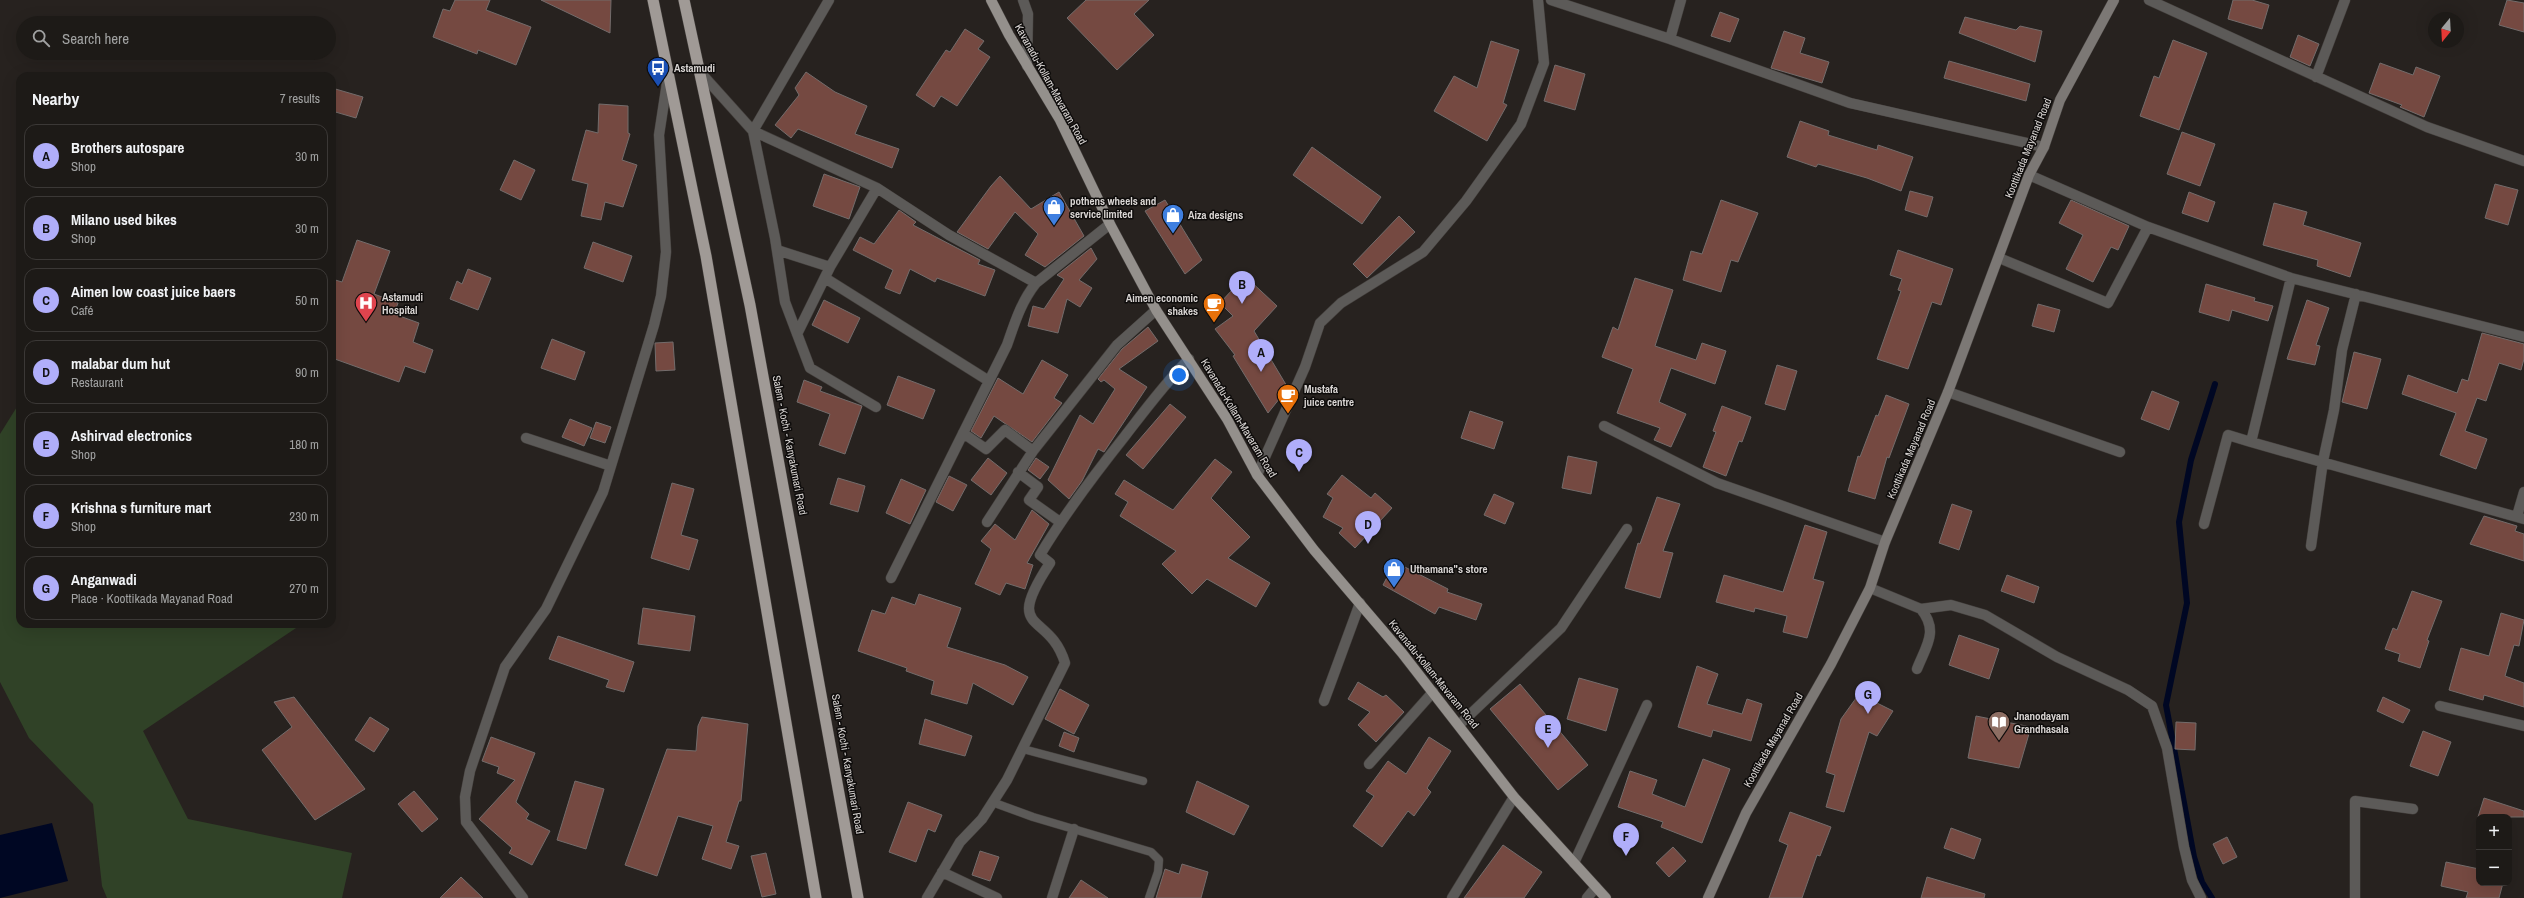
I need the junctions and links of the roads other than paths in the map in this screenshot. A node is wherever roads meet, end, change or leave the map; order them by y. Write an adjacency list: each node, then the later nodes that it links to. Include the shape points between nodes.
1 (653, 0): 15 (highway)
2 (684, 0): 14 (highway, Salem - Kochi - Kanyakumari Road)
3 (829, 0): 17 (street)
4 (991, 0): 13 (main road, Kavanadu-Kollam-Mavaram Road)
5 (1022, 0): 13 (street, via 1028,14)
6 (1538, 0): 47 (street, via 1544,63 1521,124 1466,201 1423,252 1341,303 1320,323 1306,367)
7 (1551, 0): 12 (street)
8 (1681, 0): 12 (street)
9 (2114, 0): 18 (main road, Koottikada Mayanad Road, via 2060,100)
10 (2149, 0): 16 (street)
11 (2345, 0): 16 (street)
12 (1670, 39): 18 (street, via 1850,103)
13 (1027, 66): 22 (main road, Kavanadu-Kollam-Mavaram Road, via 1060,120)
14 (700, 72): 17 (street); 79 (highway, Salem - Kochi - Kanyakumari Road, via 752,312)
15 (668, 74): 45 (street, via 659,135 666,252 661,296); 78 (highway, via 706,256)
16 (2316, 77): 19 (street, via 2427,128)
17 (753, 131): 21 (street); 24 (street)
18 (2044, 146): 20 (main road, Koottikada Mayanad Road)
19 (2524, 161)
20 (2030, 175): 23 (street); 25 (main road, Koottikada Mayanad Road)
21 (877, 188): 26 (street); 29 (street, via 949,235)
22 (1110, 224): 29 (street); 31 (main road, Kavanadu-Kollam-Mavaram Road)
23 (2148, 227): 25 (street, via 2108,303); 28 (street)
24 (777, 250): 26 (street); 32 (street, via 784,302)
25 (1999, 258): 36 (main road, Koottikada Mayanad Road)
26 (830, 267): 27 (street)
27 (825, 278): 32 (street); 35 (street)
28 (2292, 278): 30 (street); 41 (street)
29 (1036, 283): 35 (street, via 1020,307 1007,345)
30 (2356, 294): 33 (street); 44 (street, via 2342,350 2334,410)
31 (1156, 310): 34 (main road, Kavanadu-Kollam-Mavaram Road); 42 (street, via 1117,345)
32 (797, 334): 37 (street, via 810,368)
33 (2524, 337)
34 (1189, 359): 47 (main road, Kavanadu-Kollam-Mavaram Road); 51 (street, via 1168,380)
35 (989, 381): 39 (street)
36 (1948, 392): 43 (street); 54 (main road, Koottikada Mayanad Road)
37 (876, 407)
38 (1604, 426): 54 (street, via 1717,483)
39 (963, 433): 42 (street, via 986,449 1005,430); 56 (street)
40 (526, 438): 45 (street)
41 (2251, 442): 44 (street); 52 (street, via 2228,435)
42 (1033, 451): 46 (street)
43 (2120, 452)
44 (2323, 461): 49 (street); 55 (street)
45 (611, 466): 77 (street, via 603,492 546,609 505,667 470,772 465,797 466,822)
46 (1018, 472): 50 (street); 51 (street, via 1038,488 1028,500)
47 (1258, 475): 58 (main road, Kavanadu-Kollam-Mavaram Road, via 1314,550)
48 (2524, 492): 49 (street)
49 (2520, 518)
50 (986, 522)
51 (1060, 522): 67 (street, via 1040,555 1050,563 1028,606 1031,619 1054,641 1066,663)
52 (2204, 524)
53 (1627, 529): 65 (street, via 1561,628)
54 (1885, 542): 57 (main road, Koottikada Mayanad Road)
55 (2312, 546)
56 (891, 578)
57 (1870, 588): 59 (street); 87 (main road, Koottikada Mayanad Road, via 1831,664 1746,813)
58 (1360, 603): 61 (main road, Kavanadu-Kollam-Mavaram Road); 62 (street)
59 (1921, 609): 60 (street, via 1929,619 1931,634); 88 (street, via 1950,605 1985,615 2057,657 2128,690 2152,706 2167,748 2192,880)
60 (1917, 669)
61 (1433, 692): 65 (main road, Kavanadu-Kollam-Mavaram Road); 68 (street)
62 (1324, 701)
63 (1647, 705): 74 (street)
64 (2440, 706): 66 (street)
65 (1459, 725): 70 (main road, Kavanadu-Kollam-Mavaram Road)
66 (2524, 726)
67 (1023, 749): 69 (lane); 71 (street)
68 (1369, 764)
69 (1143, 781)
70 (1514, 797): 74 (main road, Kavanadu-Kollam-Mavaram Road); 84 (street)
71 (992, 802): 73 (lane); 75 (street, via 982,818 960,842)
72 (2413, 809): 89 (street, via 2355,801)
73 (1074, 829): 82 (street); 83 (lane, via 1151,852 1159,860 1158,872)
74 (1574, 863): 76 (main road, Kavanadu-Kollam-Mavaram Road)
75 (942, 872): 80 (street); 81 (street)
76 (1596, 887): 85 (street); 86 (main road, Kavanadu-Kollam-Mavaram Road)
77 (523, 898)
78 (816, 898)
79 (858, 898)
80 (927, 898)
81 (997, 898)
82 (1052, 898)
83 (1149, 898)
84 (1452, 898)
85 (1587, 898)
86 (1606, 898)
87 (1708, 898)
88 (2201, 898)
89 (2355, 898)

